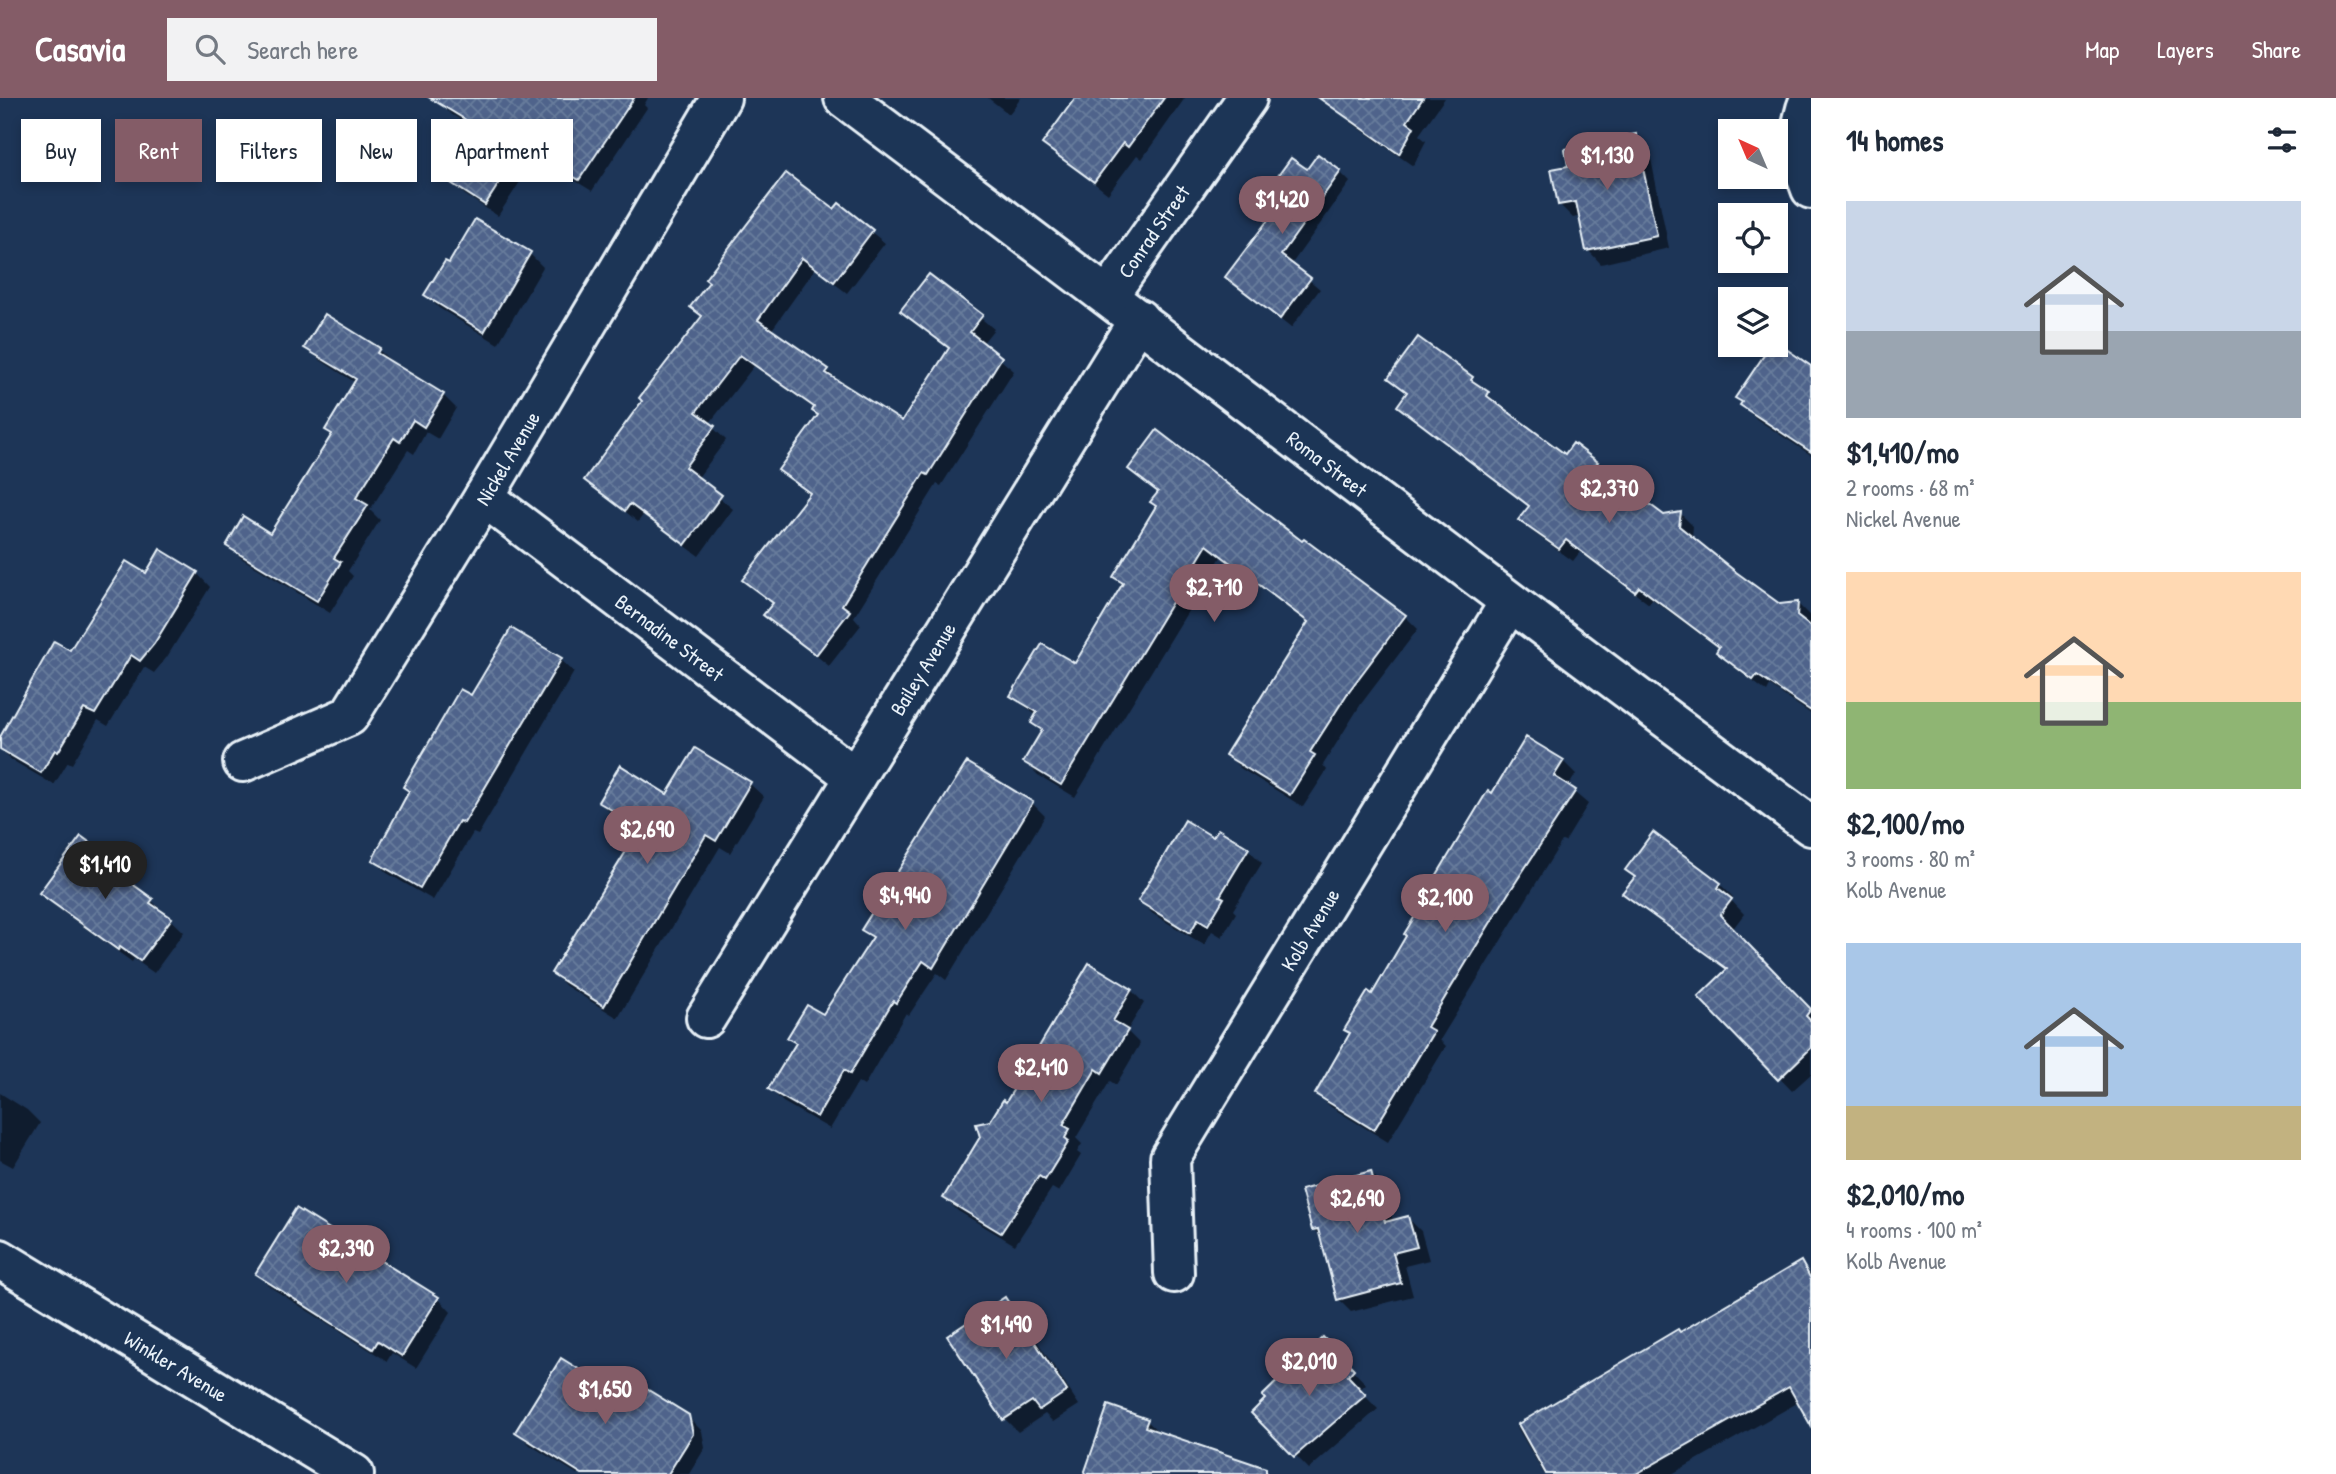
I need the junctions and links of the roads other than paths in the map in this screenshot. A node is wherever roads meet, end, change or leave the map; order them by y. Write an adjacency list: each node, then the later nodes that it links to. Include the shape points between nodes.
1 (721, 98): 8 (street, Nickel Avenue)
2 (844, 98): 6 (street, Roma Street)
3 (1247, 98): 6 (street, Conrad Street)
4 (1810, 98): 5 (street, via 1803,116 1800,164)
5 (1811, 189)
6 (1108, 296): 7 (street, Roma Street)
7 (1139, 319): 9 (street, Roma Street); 11 (street, Bailey Avenue)
8 (484, 497): 10 (street, Nickel Avenue, via 349,716); 11 (street, Bernadine Street)
9 (1509, 603): 12 (street, Roma Street); 15 (street, Kolb Avenue, via 1170,1158)
10 (243, 762)
11 (855, 776): 13 (street, Bailey Avenue)
12 (1811, 826)
13 (706, 1018)
14 (3, 1267): 16 (street, Winkler Avenue)
15 (1174, 1273)
16 (354, 1474)

